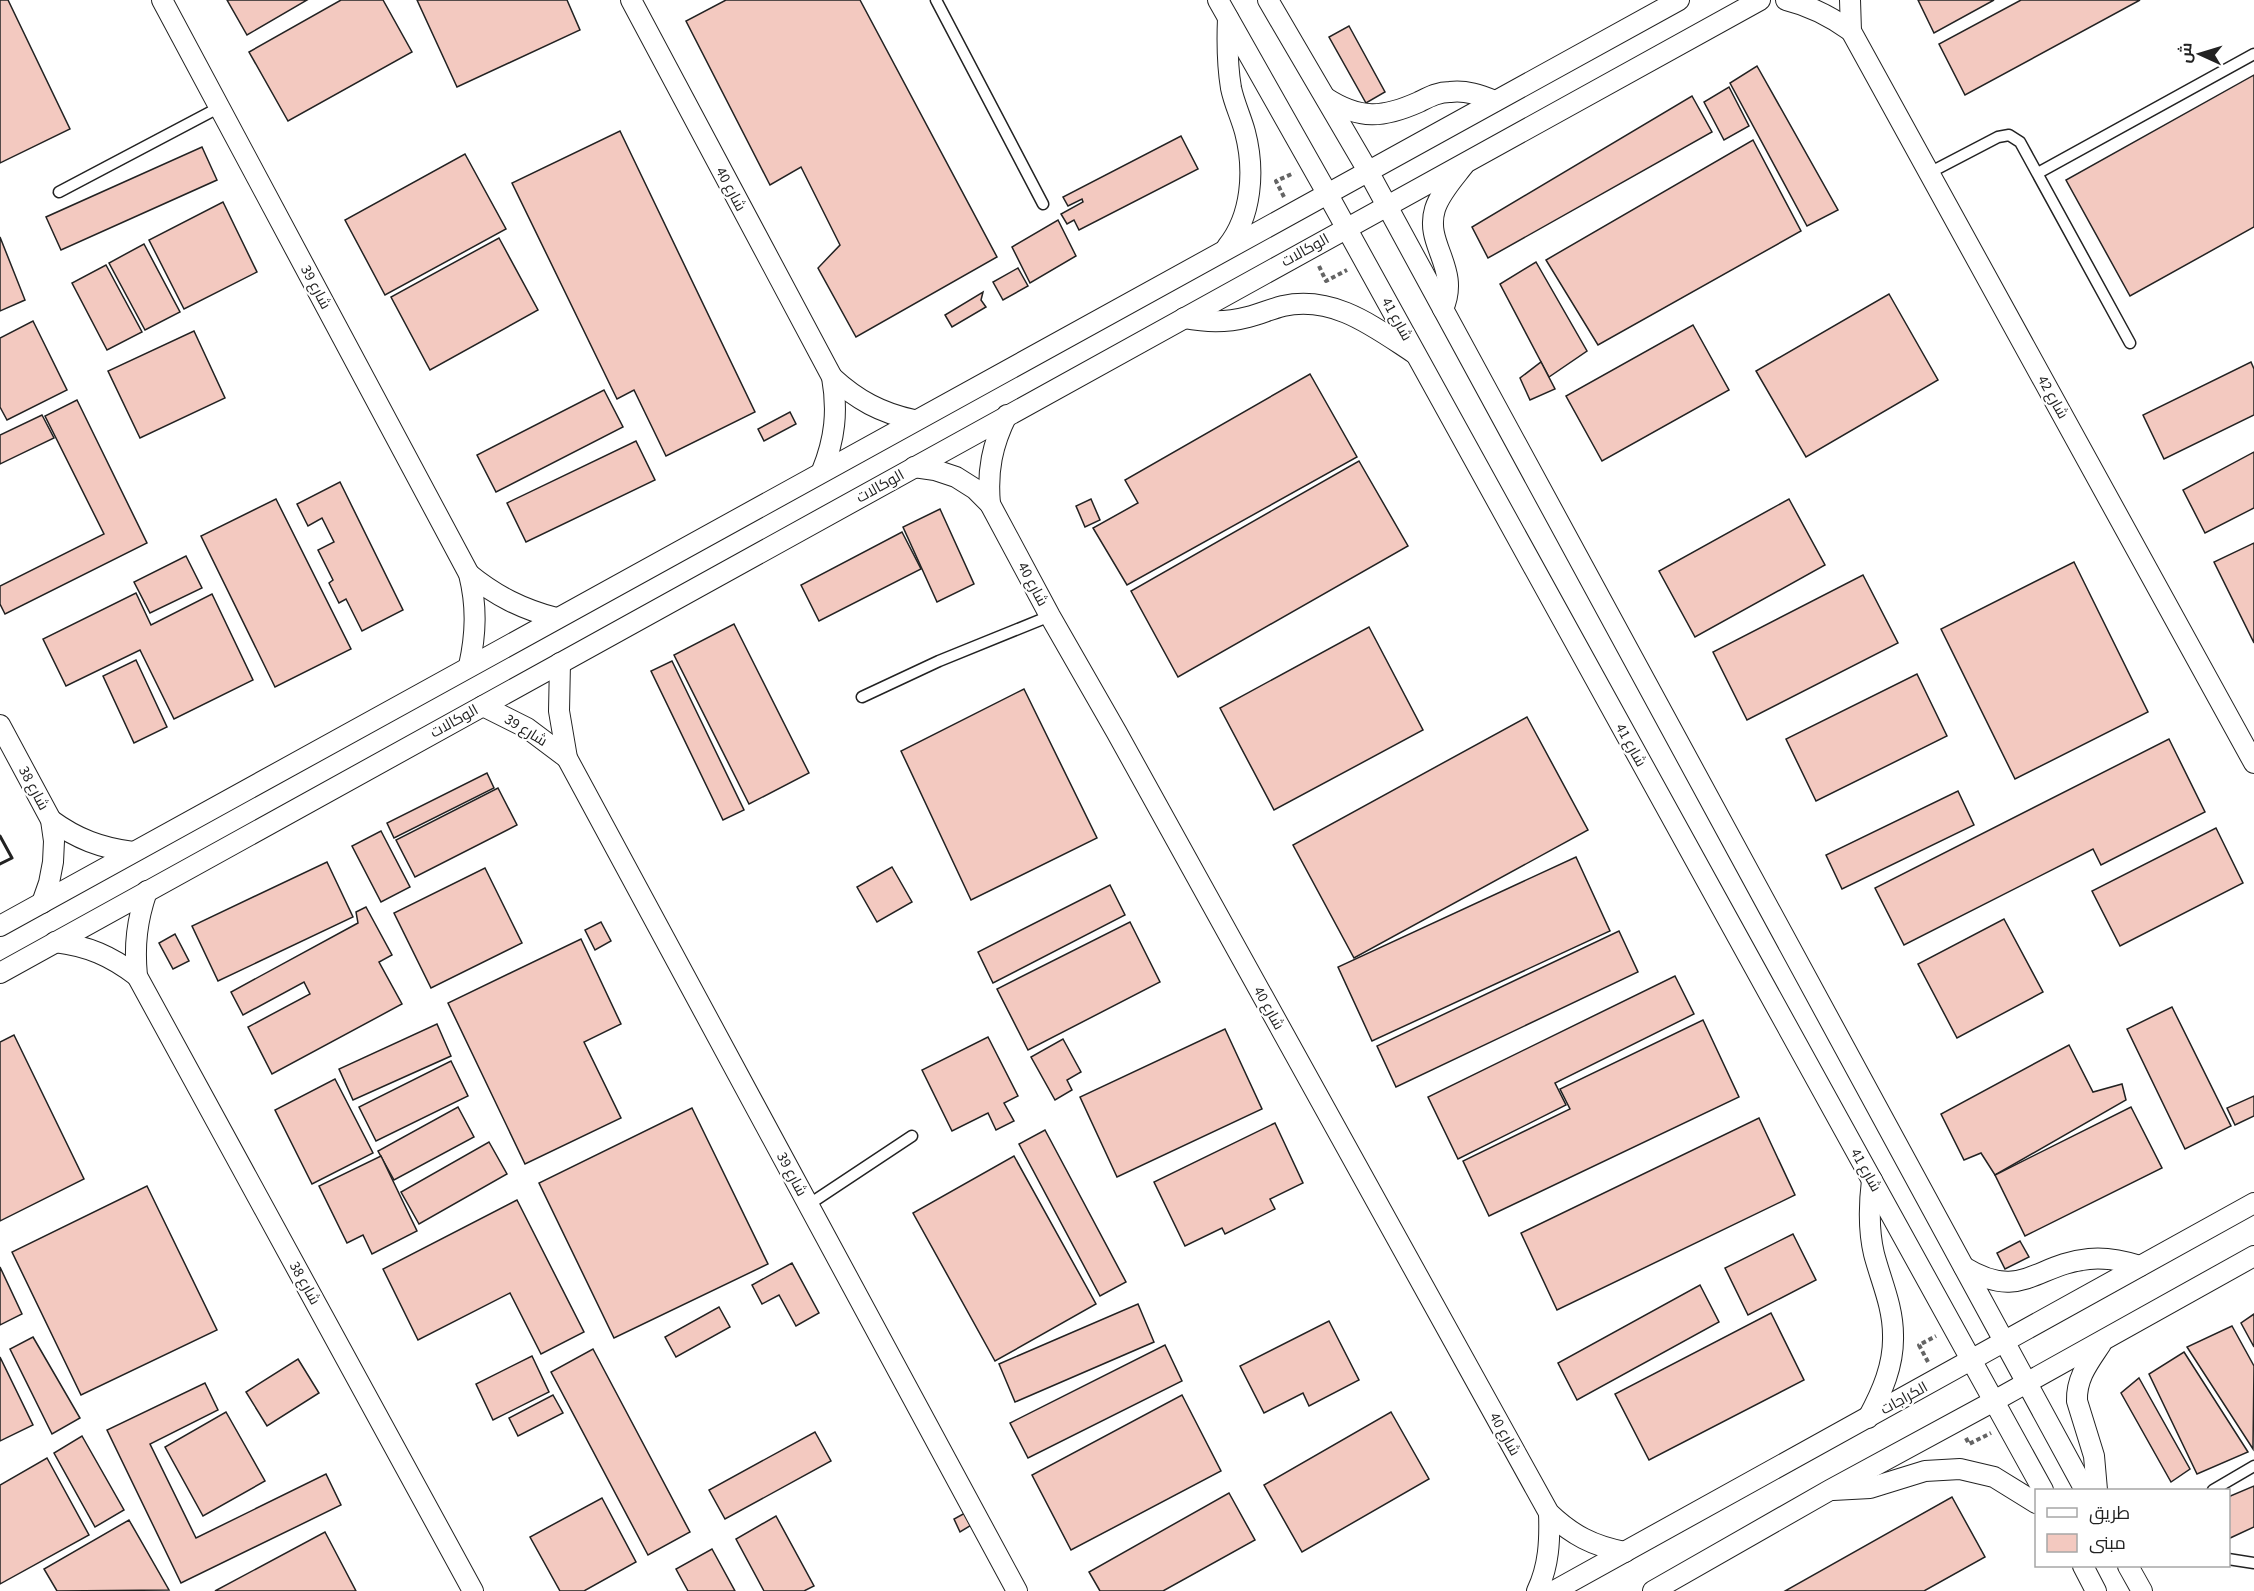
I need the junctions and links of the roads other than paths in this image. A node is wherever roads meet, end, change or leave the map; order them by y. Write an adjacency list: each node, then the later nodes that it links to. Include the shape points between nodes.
1 (162, 0): 15 (street, شارع 39)
2 (631, 0): 30 (street, شارع 40)
3 (936, 0): 22 (lane)
4 (1218, 0): 10 (street, شارع 41)
5 (1268, 0): 13 (street)
6 (1679, 0): 14 (street)
7 (1760, 0): 16 (street, الوكالات)
8 (1786, 0): 11 (street, شارع 42, via 1810,6)
9 (1850, 0): 11 (street, شارع 42)
10 (1228, 18): 21 (street, شارع 41); 25 (street, via 1228,65 1250,167 1242,222)
11 (1851, 31): 18 (street, شارع 42)
12 (2254, 54): 19 (lane)
13 (1326, 98): 14 (street, via 1353,113 1369,115 1384,114 1448,92 1480,94); 17 (street)
14 (1495, 101): 17 (street)
15 (220, 107): 20 (lane); 36 (street, شارع 39)
16 (1466, 162): 23 (street, الوكالات); 26 (street, via 1440,198 1434,217 1435,236 1448,274 1448,298)
17 (1368, 171): 21 (street); 23 (street)
18 (1929, 173): 19 (lane, via 2009,135 2020,142); 45 (street, شارع 42)
19 (2038, 173): 28 (lane)
20 (59, 192)
21 (1327, 193): 24 (street, شارع 41); 25 (street)
22 (1043, 204)
23 (1387, 206): 24 (street, الوكالات); 26 (street)
24 (1346, 228): 27 (street, الوكالات); 29 (street, شارع 41)
25 (1225, 250): 32 (street)
26 (1443, 309): 60 (street)
27 (1184, 318): 29 (street, via 1228,321 1284,306 1319,305 1353,314); 31 (street, الوكالات)
28 (2130, 343)
29 (1416, 354): 55 (street, شارع 41)
30 (832, 377): 32 (street, شارع 40, via 869,406); 34 (street, شارع 40, via 834,435)
31 (1007, 415): 33 (street, الوكالات); 35 (street, شارع 40, via 990,458)
32 (914, 420): 34 (street)
33 (914, 467): 35 (street, شارع 40, via 956,477); 39 (street, الوكالات)
34 (822, 471): 38 (street)
35 (990, 504): 37 (street, شارع 40)
36 (469, 574): 38 (street, شارع 39, via 518,606); 40 (street, شارع 39, via 475,620)
37 (1050, 616): 41 (lane); 74 (street, شارع 40)
38 (556, 618): 40 (street)
39 (560, 663): 42 (street, الوكالات); 44 (street, شارع 39, via 559,711)
40 (469, 666): 47 (street)
41 (862, 697)
42 (483, 706): 44 (street, شارع 39, via 527,728); 48 (street, الوكالات)
43 (0, 725): 46 (street, شارع 38)
44 (567, 758): 57 (street, شارع 39)
45 (2254, 763)
46 (51, 820): 47 (street, شارع 38, via 89,843); 49 (street, شارع 38, via 53,862)
47 (133, 852): 49 (street)
48 (147, 891): 51 (street, الوكالات); 53 (street, شارع 38, via 136,933)
49 (42, 903): 50 (street)
50 (0, 926)
51 (55, 942): 52 (street, الوكالات); 53 (street, شارع 38, via 100,952)
52 (0, 973)
53 (137, 976): 81 (street, شارع 38)
54 (912, 1136): 57 (lane)
55 (1872, 1180): 63 (street, شارع 41); 66 (street, via 1870,1229 1893,1335 1884,1385)
56 (2254, 1203): 59 (street, الكراجات)
57 (808, 1205): 82 (street, شارع 39)
58 (2254, 1256): 61 (street)
59 (2140, 1266): 60 (street, via 2106,1258 2089,1259 2023,1281 2007,1282 1992,1281); 62 (street, الكراجات)
60 (1964, 1267): 62 (street)
61 (2104, 1340): 64 (street); 70 (street, via 2082,1373 2076,1392 2094,1456)
62 (2004, 1341): 63 (street, الكراجات); 64 (street)
63 (1972, 1361): 65 (street, شارع 41); 66 (street, الكراجات)
64 (2027, 1383): 65 (street); 69 (street)
65 (1994, 1401): 68 (street, شارع 41); 72 (street)
66 (1868, 1418): 75 (street, الكراجات)
67 (2254, 1466): 71 (lane)
68 (2042, 1489)
69 (2084, 1489)
70 (2097, 1489)
71 (2216, 1489)
72 (1830, 1490): 73 (street, via 1870,1488 1925,1471 1960,1469 1994,1477); 80 (street)
73 (2035, 1502)
74 (1549, 1513): 75 (street, شارع 40, via 1583,1540); 83 (street, شارع 40, via 1548,1560)
75 (1625, 1552): 84 (street, الكراجات)
76 (2230, 1559): 77 (lane)
77 (2254, 1563)
78 (2084, 1567): 85 (street)
79 (2129, 1567): 86 (street)
80 (1661, 1588)
81 (473, 1591)
82 (1017, 1591)
83 (1537, 1591)
84 (1554, 1591)
85 (2097, 1591)
86 (2142, 1591)

